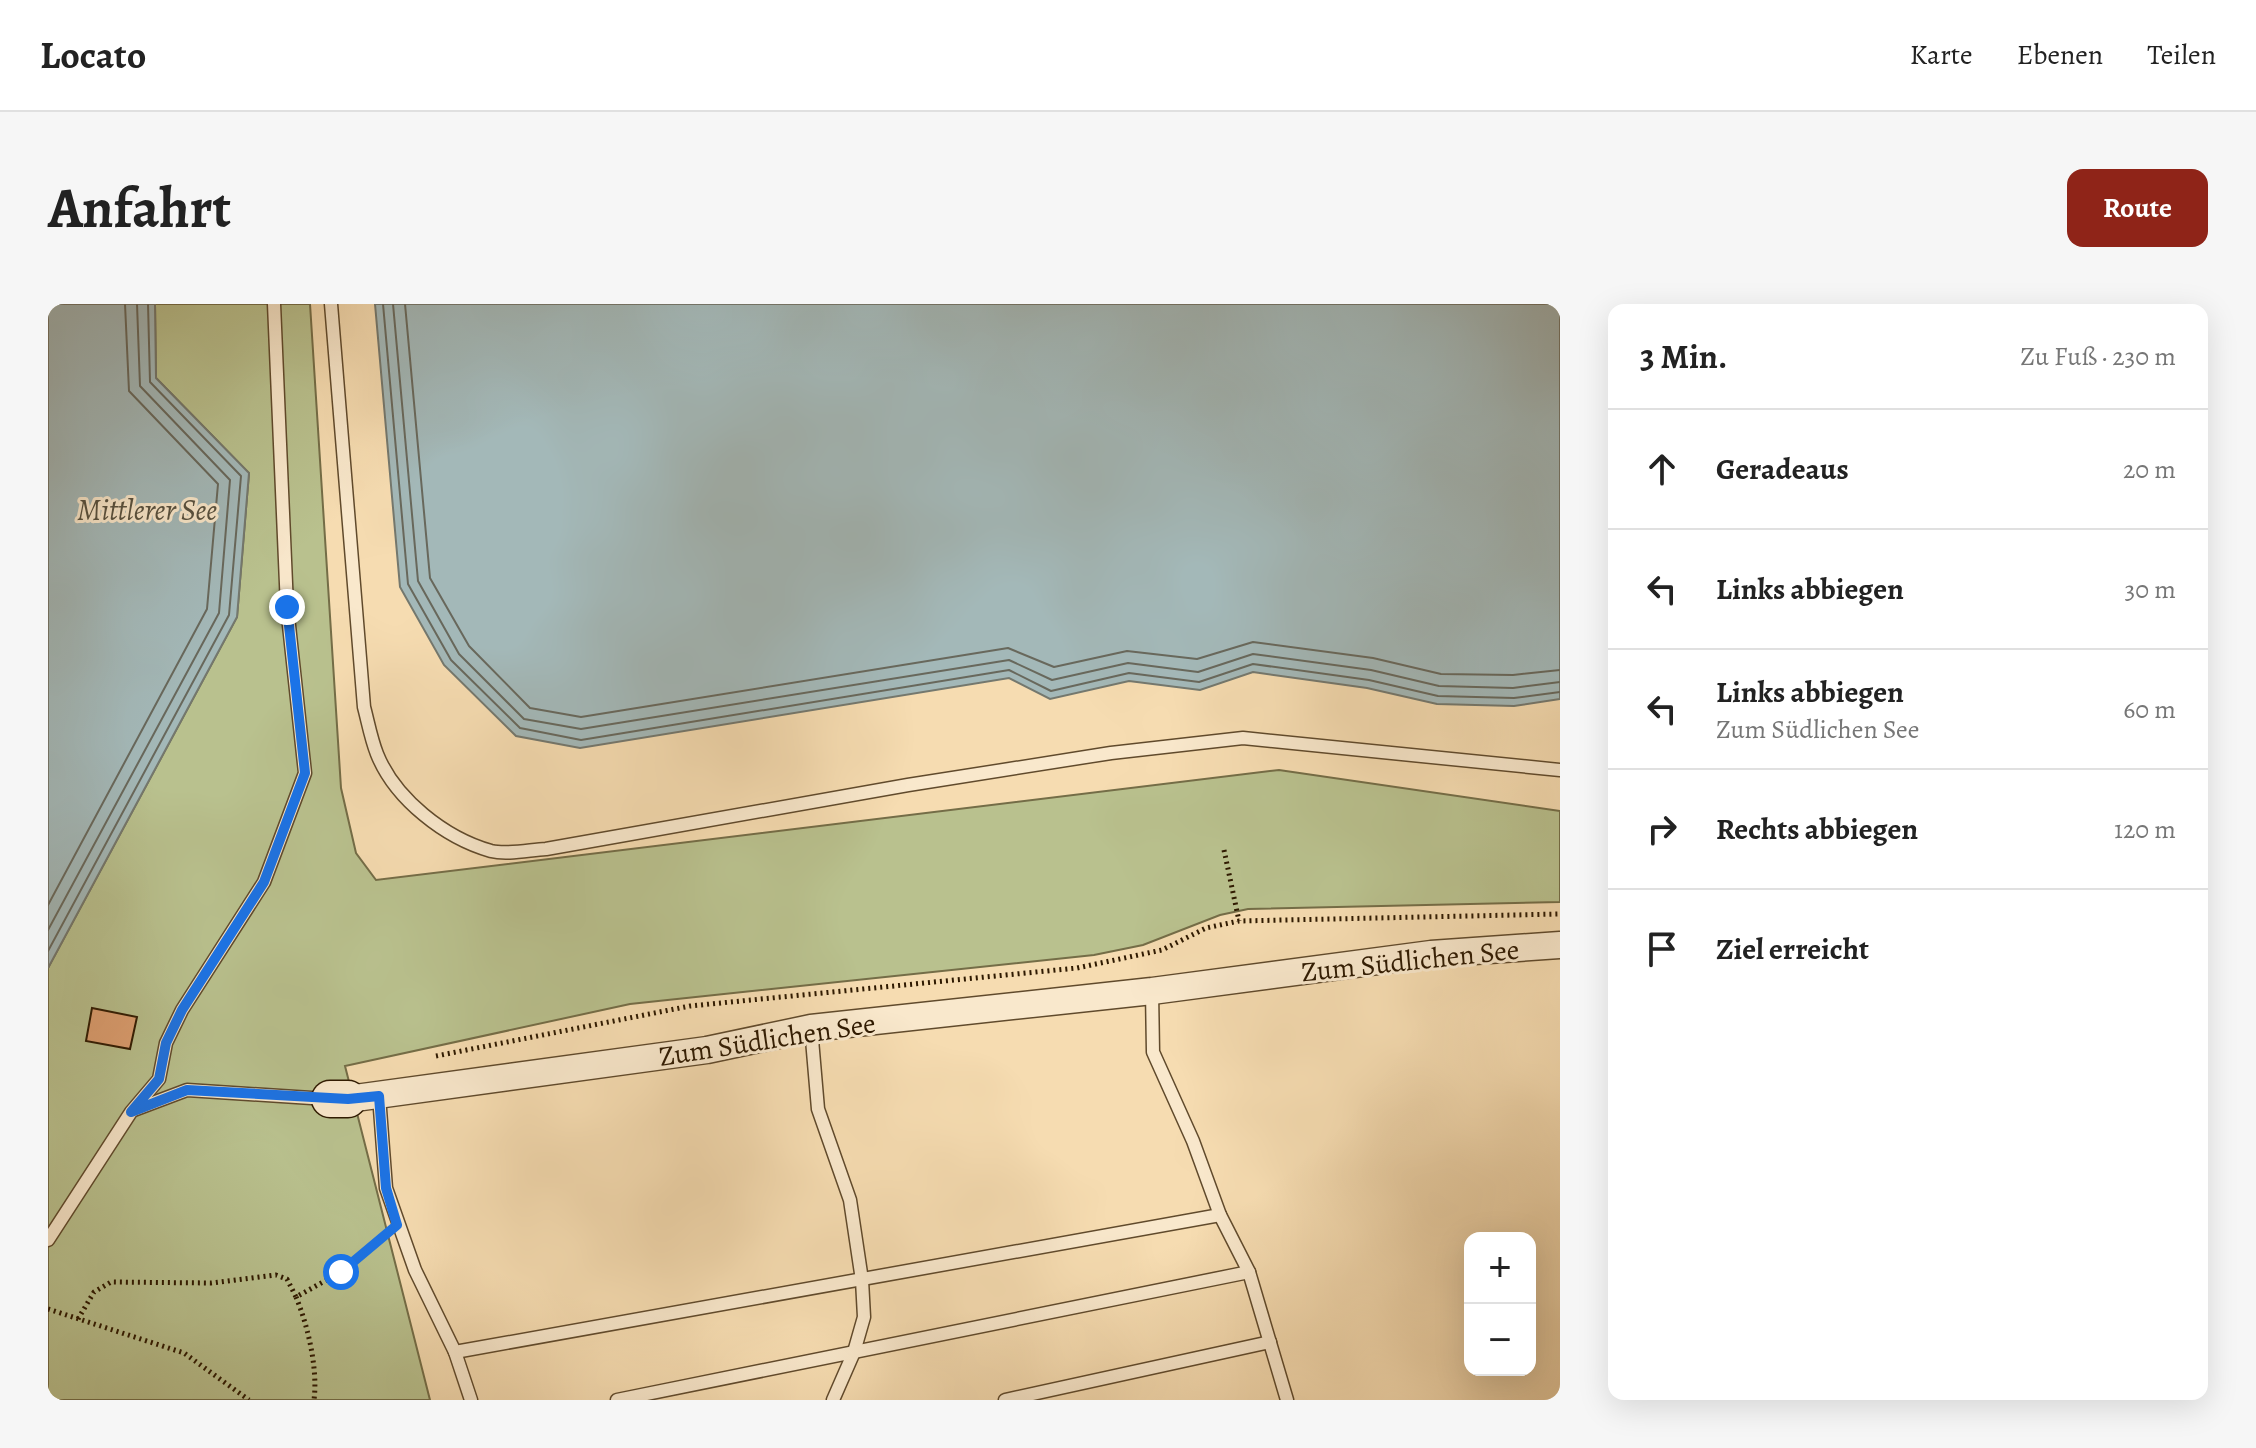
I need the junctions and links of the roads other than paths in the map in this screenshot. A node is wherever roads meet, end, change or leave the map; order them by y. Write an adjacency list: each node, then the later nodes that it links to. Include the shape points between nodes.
1 (274, 304): 8 (lane, via 287,607 305,773 264,882 182,1010 166,1043 159,1079)
2 (331, 304): 3 (lane, via 364,707 377,755 395,785 421,812 453,836 494,852 546,849 1111,753 1243,738)
3 (1560, 770)
4 (1560, 945): 5 (street, Zum Südlichen See, via 1431,954)
5 (1152, 991): 6 (street, Zum Südlichen See); 9 (lane, via 1153,1052)
6 (811, 1028): 7 (street, Zum Südlichen See, via 707,1050); 12 (lane, via 818,1109 850,1200)
7 (352, 1098): 8 (lane, Zum Südlichen See, via 187,1090); 14 (lane, via 397,1225)
8 (131, 1112): 10 (lane)
9 (1220, 1215): 11 (lane); 12 (lane)
10 (48, 1240)
11 (1249, 1272): 13 (lane); 15 (lane)
12 (862, 1280): 14 (lane); 15 (lane, via 864,1317)
13 (1270, 1342): 19 (lane); 20 (lane)
14 (455, 1352): 16 (lane)
15 (854, 1352): 17 (lane); 18 (lane)
16 (471, 1400)
17 (617, 1400)
18 (833, 1400)
19 (1005, 1400)
20 (1287, 1400)

